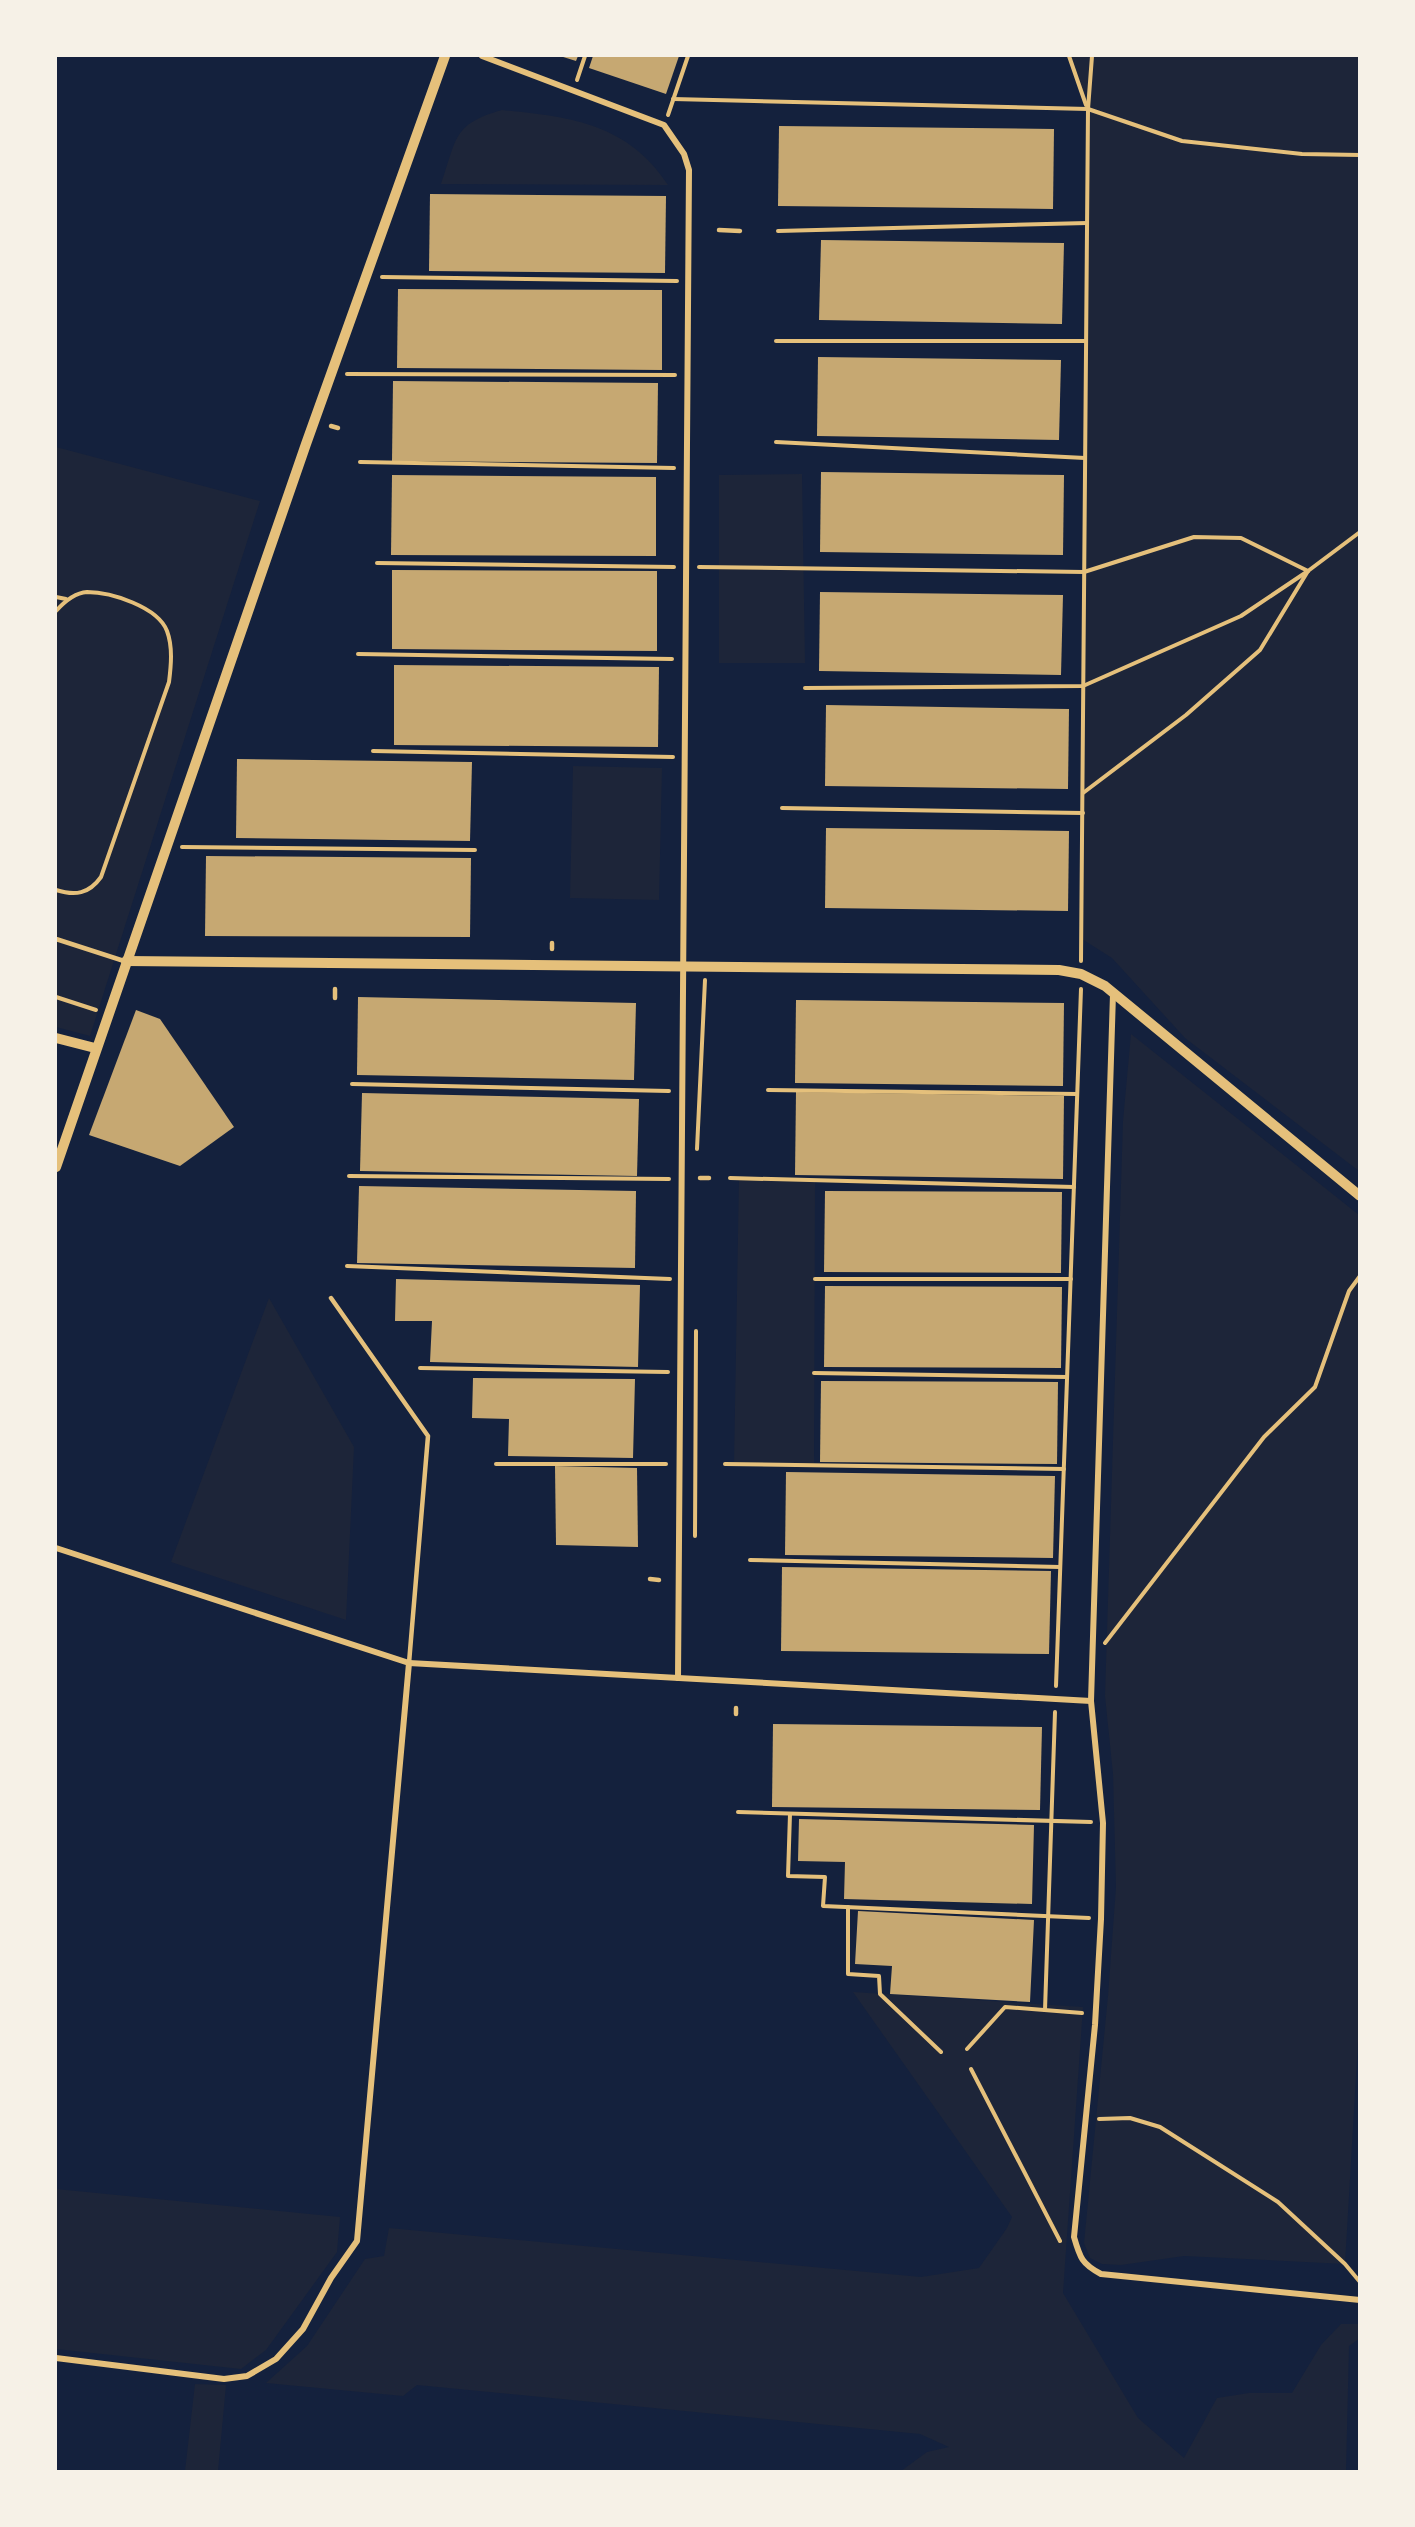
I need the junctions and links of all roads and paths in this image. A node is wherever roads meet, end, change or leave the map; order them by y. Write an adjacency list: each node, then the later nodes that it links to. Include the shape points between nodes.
1 (445, 56): 20 (street)
2 (482, 56): 7 (street)
3 (585, 56): 7 (path)
4 (688, 56): 8 (path)
5 (1069, 56): 9 (path)
6 (1092, 56): 9 (path)
7 (574, 89): 10 (street)
8 (674, 99): 9 (path); 10 (path)
9 (1088, 109): 11 (path, via 1182,141 1302,154); 12 (path)
10 (664, 125): 17 (street, via 684,154 690,188)
11 (1359, 155)
12 (1087, 223): 15 (path); 19 (path)
13 (719, 230): 14 (lane)
14 (740, 231)
15 (778, 231)
16 (394, 277): 17 (path)
17 (689, 282): 21 (street)
18 (776, 341): 19 (path)
19 (1086, 341): 25 (path)
20 (331, 374): 21 (path); 45 (street)
21 (688, 375): 27 (street)
22 (331, 426): 23 (lane)
23 (338, 428)
24 (776, 442): 25 (path)
25 (1085, 458): 32 (path)
26 (360, 462): 27 (path)
27 (688, 468): 30 (street)
28 (1359, 532): 31 (path)
29 (377, 563): 30 (path)
30 (687, 567): 32 (path); 37 (street)
31 (1308, 571): 32 (path, via 1241,538 1194,537); 38 (path, via 1241,616); 42 (path, via 1260,650 1186,716)
32 (1084, 572): 38 (path)
33 (56, 597): 34 (path)
34 (67, 599): 35 (path); 47 (path, via 86,592 123,599 152,612 167,631 172,661 169,682 101,878 83,893)
35 (56, 611)
36 (358, 654): 37 (path)
37 (686, 660): 41 (street)
38 (1083, 686): 39 (path); 42 (path)
39 (805, 688)
40 (373, 751): 41 (path)
41 (685, 757): 50 (street)
42 (1083, 793): 44 (path)
43 (782, 808): 44 (path)
44 (1083, 813): 52 (path)
45 (166, 847): 46 (path); 49 (street)
46 (475, 850)
47 (56, 890)
48 (56, 939): 49 (lane)
49 (126, 961): 50 (street); 57 (street)
50 (684, 967): 51 (street); 62 (street)
51 (706, 968): 52 (street, via 1059,970); 64 (path)
52 (1081, 974): 54 (street); 63 (path)
53 (335, 989): 56 (lane)
54 (1109, 990): 72 (street); 94 (street)
55 (56, 997): 57 (path)
56 (335, 998)
57 (108, 1013): 59 (street)
58 (56, 1038): 59 (street)
59 (95, 1048): 65 (street)
60 (352, 1084): 62 (path)
61 (768, 1090): 63 (path)
62 (683, 1091): 69 (street)
63 (1077, 1094): 71 (path)
64 (697, 1156)
65 (56, 1167)
66 (349, 1176): 69 (path)
67 (700, 1178): 68 (lane)
68 (709, 1178)
69 (682, 1179): 77 (street)
70 (730, 1179): 71 (path)
71 (1074, 1187): 76 (path)
72 (1359, 1196)
73 (347, 1266): 77 (path)
74 (1359, 1275): 94 (path, via 1349,1291 1315,1387 1263,1437 1106,1642)
75 (815, 1279): 76 (path)
76 (1071, 1279): 83 (path)
77 (681, 1280): 81 (street)
78 (331, 1298): 95 (lane, via 428,1436)
79 (696, 1321): 88 (path)
80 (420, 1368): 81 (path)
81 (680, 1372): 85 (street)
82 (814, 1373): 83 (path)
83 (1067, 1377): 87 (path)
84 (496, 1464): 85 (path)
85 (680, 1464): 96 (street)
86 (725, 1464): 87 (path)
87 (1064, 1469): 91 (path)
88 (694, 1547)
89 (56, 1548): 95 (street)
90 (750, 1560): 91 (path)
91 (1060, 1568): 97 (path)
92 (650, 1579): 93 (lane)
93 (659, 1580)
94 (1093, 1643): 98 (street)
95 (409, 1663): 96 (street); 117 (street, via 357,2241 303,2328 276,2359 247,2376 224,2379)
96 (678, 1678): 97 (street)
97 (1056, 1699): 98 (street); 103 (path)
98 (1091, 1701): 104 (street)
99 (736, 1708): 100 (lane)
100 (736, 1714)
101 (738, 1812): 102 (path)
102 (790, 1814): 103 (path); 105 (path, via 788,1876 825,1877 823,1906)
103 (1051, 1821): 104 (path); 106 (path)
104 (1102, 1823): 107 (street)
105 (848, 1907): 106 (path); 111 (path, via 848,1974 879,1976 880,1994)
106 (1048, 1916): 107 (path); 108 (path)
107 (1101, 1918): 109 (street)
108 (1045, 2010): 109 (path); 110 (path, via 1005,2007)
109 (1096, 2014): 113 (street)
110 (967, 2049)
111 (941, 2052)
112 (971, 2069): 114 (path, via 1066,2253)
113 (1086, 2119): 114 (street, via 1074,2237); 115 (path, via 1130,2118 1160,2127 1278,2202)
114 (1080, 2256): 116 (street, via 1086,2266 1101,2274)
115 (1359, 2282)
116 (1359, 2300)
117 (56, 2358)

